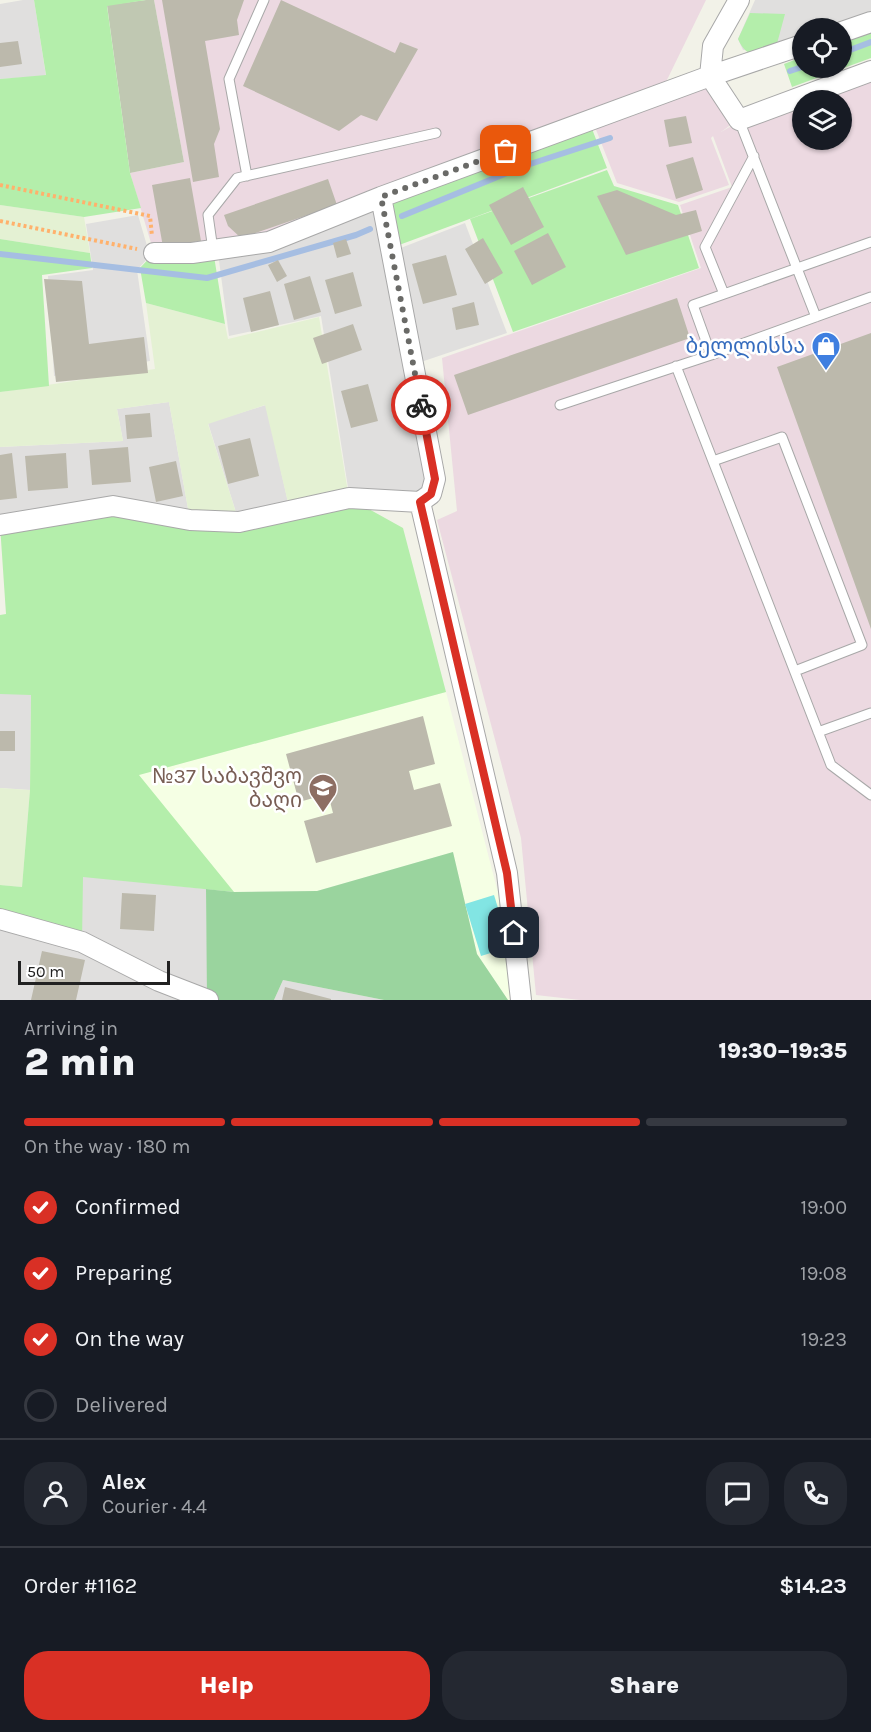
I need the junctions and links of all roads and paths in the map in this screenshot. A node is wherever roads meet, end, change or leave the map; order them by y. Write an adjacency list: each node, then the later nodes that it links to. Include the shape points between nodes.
1 (264, 0): 11 (lane, via 229,79)
2 (739, 0): 7 (street, via 713,46)
3 (871, 22): 4 (street)
4 (852, 29)
5 (792, 48): 7 (street)
6 (871, 71): 8 (street)
7 (710, 76): 8 (street); 13 (street)
8 (739, 120): 10 (lane)
9 (436, 133): 11 (lane)
10 (754, 156): 18 (lane); 19 (lane, via 705,247)
11 (247, 176): 16 (lane, via 237,178 208,215)
12 (0, 185): 17 (path, via 150,216)
13 (381, 197): 16 (street, via 269,242); 26 (street, via 435,479 431,494)
14 (0, 221): 17 (path)
15 (871, 242): 18 (lane)
16 (213, 250): 17 (street)
17 (154, 253)
18 (797, 268): 19 (lane); 21 (lane)
19 (724, 294): 22 (lane, via 693,305)
20 (871, 297): 21 (lane)
21 (816, 317): 22 (lane)
22 (711, 355): 23 (lane)
23 (676, 366): 24 (lane); 25 (lane)
24 (560, 405)
25 (713, 461): 28 (lane); 28 (lane, via 782,437 862,645)
26 (420, 502): 27 (street, via 349,498 239,522 190,520 113,506); 34 (street, via 507,873)
27 (0, 525)
28 (795, 671): 30 (lane)
29 (871, 713): 30 (lane)
30 (818, 732): 31 (lane, via 831,765)
31 (871, 795)
32 (0, 920): 33 (street, via 82,942 159,981)
33 (208, 1000)
34 (521, 1000)

